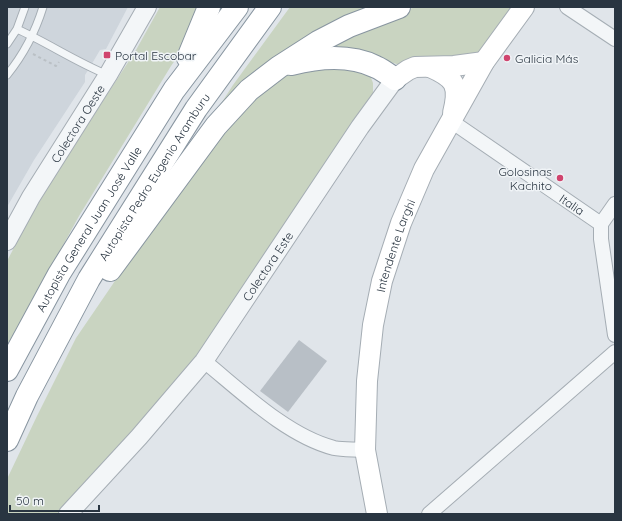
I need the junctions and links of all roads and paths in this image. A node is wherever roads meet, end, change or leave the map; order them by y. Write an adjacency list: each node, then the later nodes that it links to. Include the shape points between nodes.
1 (25, 7): 10 (lane)
2 (43, 7): 11 (lane)
3 (147, 7): 18 (street, Colectora Oeste)
4 (209, 7): 20 (highway)
5 (236, 7): 20 (highway)
6 (270, 7): 27 (highway, Autopista Pedro Eugenio Aramburu, via 196,109 89,280)
7 (399, 7): 15 (highway, via 349,26)
8 (524, 7): 14 (main road, Intendente Larghi)
9 (567, 7): 12 (street)
10 (17, 29): 11 (lane); 13 (lane)
11 (33, 36): 17 (lane, via 23,55); 18 (lane, via 90,68)
12 (615, 40)
13 (7, 44)
14 (484, 62): 16 (main road, Colectora Este); 21 (main road, Intendente Larghi)
15 (279, 67): 19 (highway, via 309,59 349,59 376,67); 27 (highway, via 249,90 216,126)
16 (430, 67): 19 (main road, Colectora Este, via 415,67); 21 (main road, via 445,74 456,89)
17 (7, 75)
18 (108, 75): 24 (street, Colectora Oeste)
19 (395, 79): 28 (street, Colectora Este, via 364,121)
20 (174, 90): 29 (highway, Autopista General Juan José Valle, via 59,274)
21 (451, 121): 23 (street, Italia); 31 (main road, Intendente Larghi, via 424,169 404,216 382,281 373,326)
22 (615, 204): 23 (street)
23 (602, 224): 25 (street, via 601,239)
24 (7, 240)
25 (615, 335)
26 (615, 352): 34 (street)
27 (49, 354): 30 (highway)
28 (204, 361): 31 (street, via 282,424 314,441 335,448); 32 (street, Colectora Este)
29 (7, 370)
30 (7, 440)
31 (365, 450): 33 (main road, Intendente Larghi)
32 (68, 514)
33 (377, 514)
34 (429, 514)

